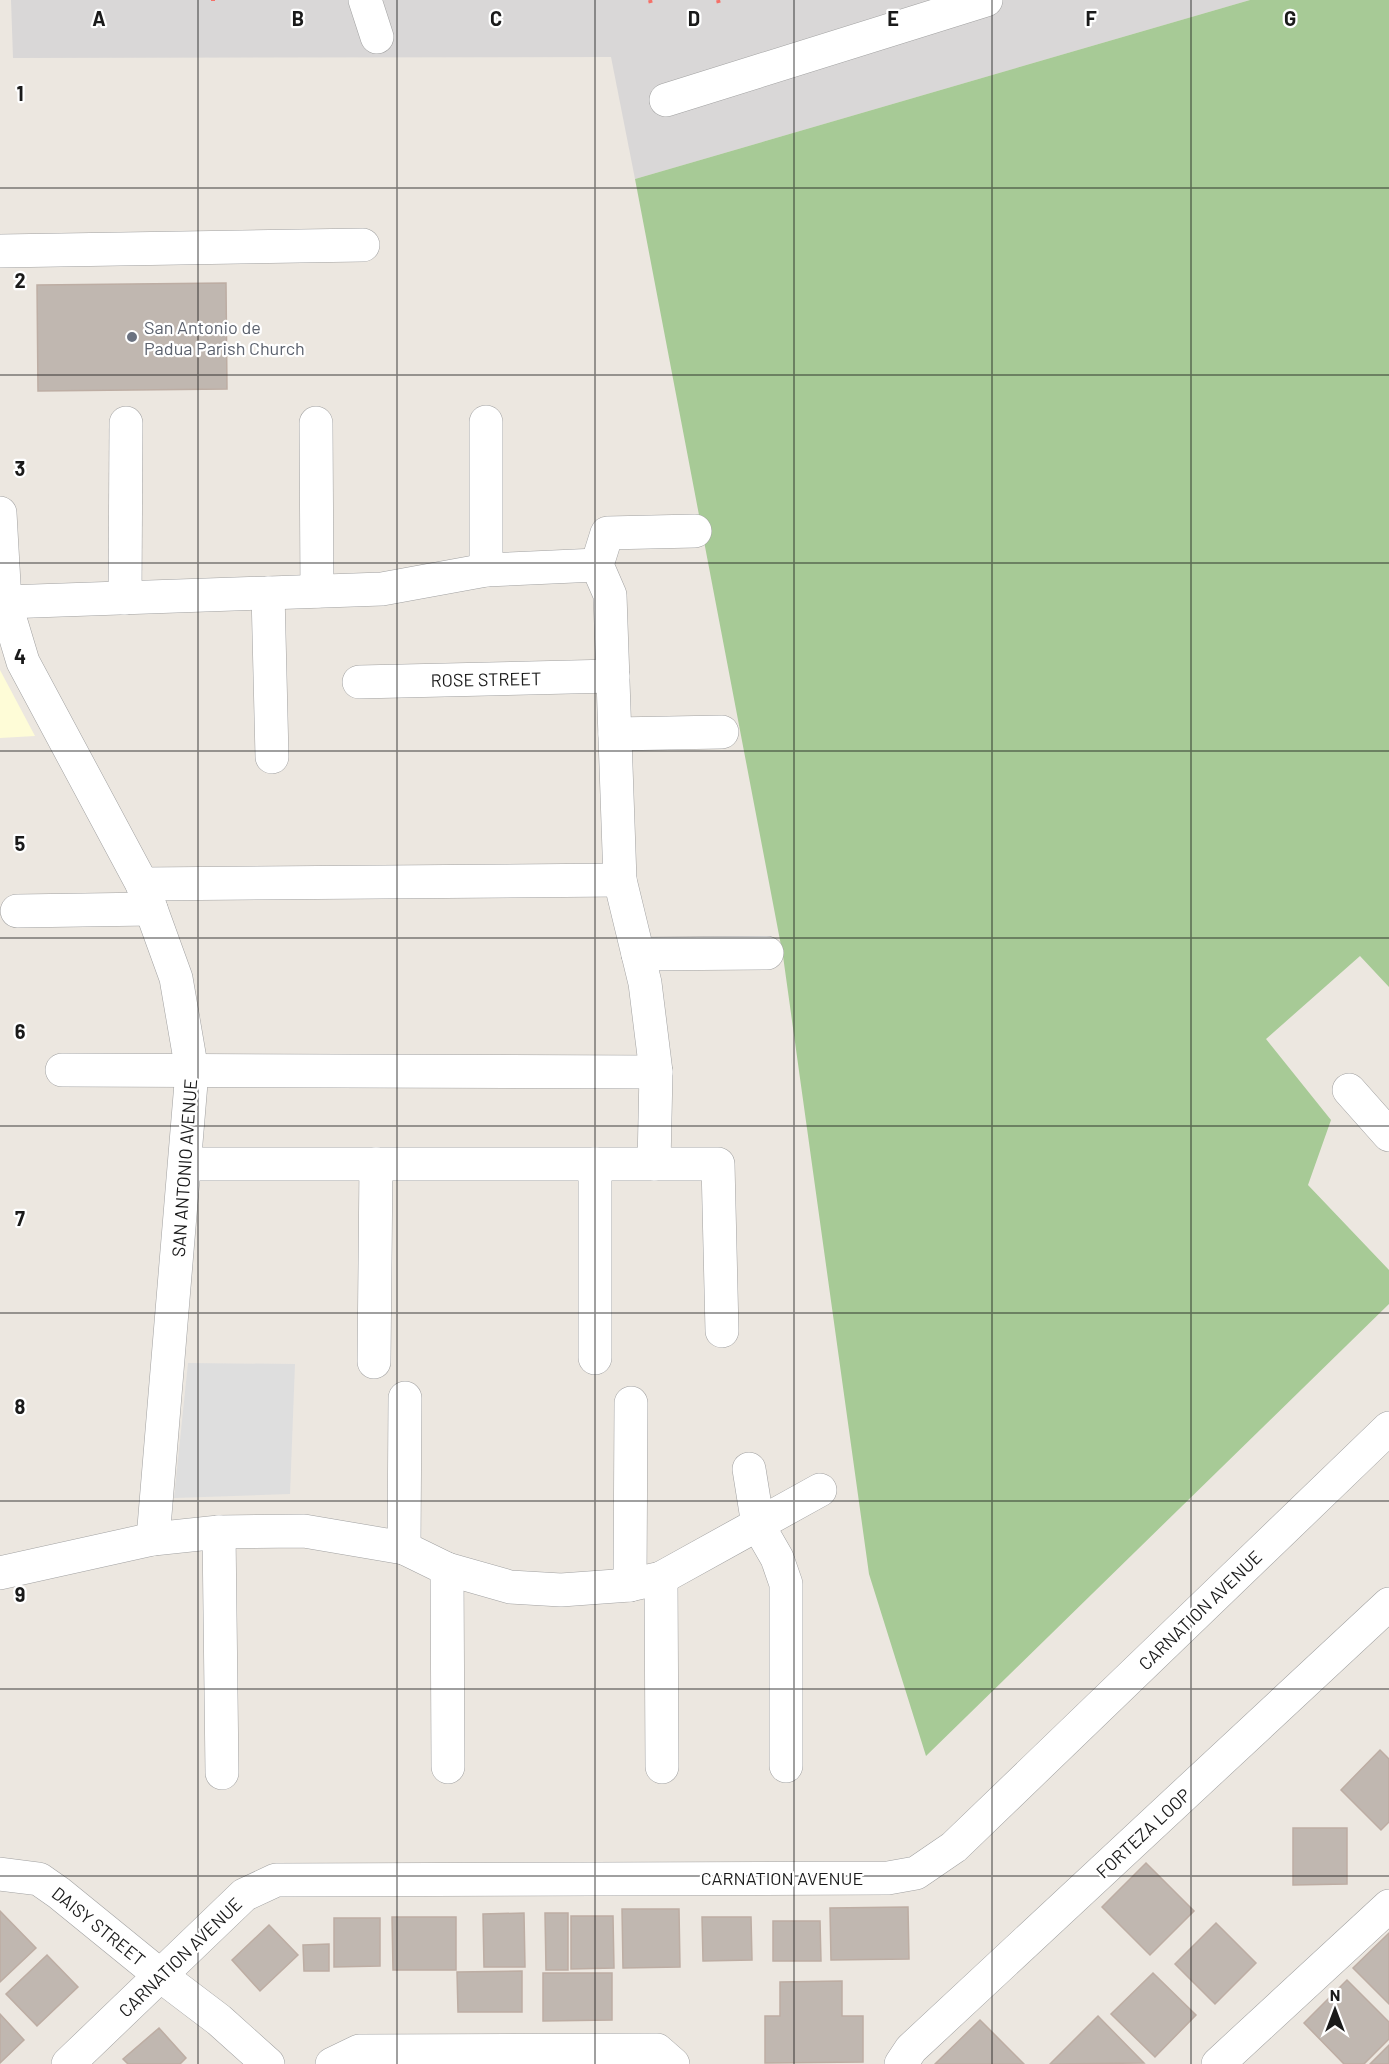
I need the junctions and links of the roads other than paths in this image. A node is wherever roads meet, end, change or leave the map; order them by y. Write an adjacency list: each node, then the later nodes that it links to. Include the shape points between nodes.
1 (365, 0): 3 (street)
2 (986, 0): 4 (street)
3 (377, 37)
4 (666, 100)
5 (363, 245): 6 (street)
6 (0, 251)
7 (486, 422): 13 (street)
8 (126, 423): 16 (street)
9 (316, 423): 14 (street)
10 (0, 513): 17 (street, SAN ANTONIO AVENUE)
11 (695, 531): 12 (street, via 607,533)
12 (597, 565): 13 (street); 18 (street, via 610,595)
13 (486, 570): 14 (street, via 382,590)
14 (317, 591): 15 (street)
15 (268, 593): 16 (street); 22 (street)
16 (125, 598): 17 (street)
17 (5, 602): 24 (street, SAN ANTONIO AVENUE, via 23,662)
18 (613, 676): 19 (street, ROSE STREET); 21 (street)
19 (359, 682)
20 (722, 732): 21 (street)
21 (615, 734): 23 (street)
22 (272, 757)
23 (620, 880): 24 (street); 27 (street)
24 (147, 897): 25 (street); 29 (street, SAN ANTONIO AVENUE, via 176,978)
25 (17, 911)
26 (767, 953): 27 (street)
27 (638, 954): 30 (street)
28 (62, 1070): 29 (street)
29 (192, 1071): 30 (street); 33 (street, SAN ANTONIO AVENUE)
30 (656, 1072): 36 (street)
31 (1349, 1090): 32 (street)
32 (1389, 1135)
33 (186, 1164): 34 (street); 47 (street, SAN ANTONIO AVENUE)
34 (376, 1164): 35 (street); 39 (street)
35 (596, 1164): 36 (street); 38 (street)
36 (654, 1164): 37 (street, via 718,1164)
37 (722, 1331)
38 (596, 1358)
39 (374, 1362)
40 (405, 1398): 48 (street)
41 (631, 1403): 52 (street)
42 (1389, 1428): 60 (street, CARNATION AVENUE, via 954,1847 916,1873 888,1878 276,1880 243,1895)
43 (749, 1469): 45 (street)
44 (820, 1490): 45 (street)
45 (758, 1525): 51 (street); 54 (street, via 777,1558 786,1584)
46 (219, 1532): 47 (street); 48 (street, via 304,1531); 57 (street)
47 (153, 1539): 50 (street)
48 (405, 1548): 49 (street)
49 (447, 1569): 52 (street, via 510,1587 561,1590); 55 (street)
50 (0, 1573)
51 (661, 1578): 52 (street); 56 (street)
52 (630, 1585)
53 (1389, 1604): 66 (street, FORTEZA LOOP, via 911,2049)
54 (786, 1766)
55 (448, 1767)
56 (662, 1767)
57 (222, 1773)
58 (0, 1874): 60 (street, DAISY STREET, via 39,1879)
59 (1389, 1906): 67 (street)
60 (161, 1976): 63 (street, CARNATION AVENUE); 64 (street, DAISY STREET)
61 (493, 2057): 62 (street); 65 (street, via 359,2051)
62 (665, 2057)
63 (68, 2064)
64 (268, 2064)
65 (332, 2064)
66 (901, 2064)
67 (1218, 2064)

